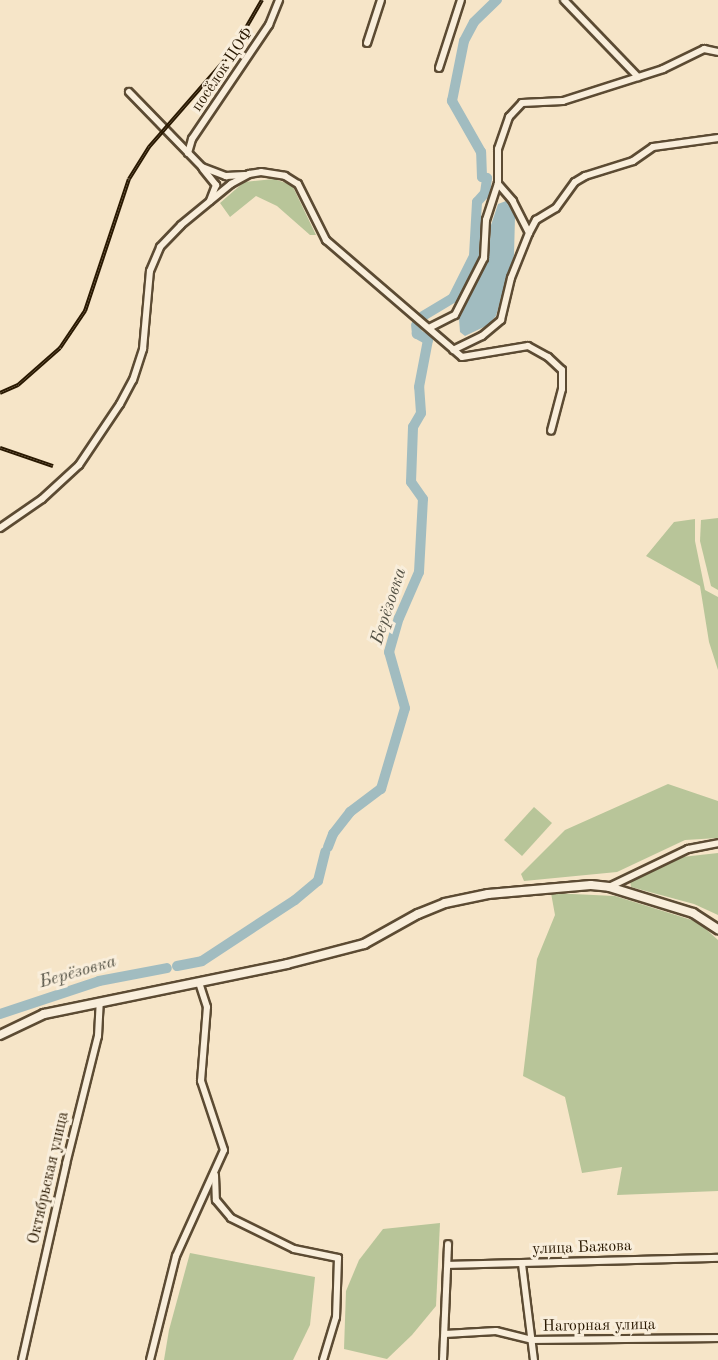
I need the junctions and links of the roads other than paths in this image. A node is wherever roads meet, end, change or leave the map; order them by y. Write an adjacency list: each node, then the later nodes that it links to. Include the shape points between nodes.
1 (279, 0): 11 (street, посёлок ЦОФ, via 269,25 192,139)
2 (381, 0): 5 (street)
3 (461, 0): 7 (street)
4 (564, 0): 8 (street)
5 (368, 43)
6 (718, 52): 8 (street, via 704,49)
7 (439, 68)
8 (638, 77): 14 (street, via 563,101 522,103 509,117 498,149)
9 (129, 92): 11 (street)
10 (718, 138): 16 (street, via 653,147 633,161 585,176 575,182 556,208 536,220)
11 (188, 153): 12 (street)
12 (202, 167): 13 (street, via 226,176); 15 (street, via 216,184)
13 (249, 174): 15 (street); 17 (street, via 272,172 298,184 326,240)
14 (498, 184): 16 (street, via 513,201); 17 (street, via 486,220 484,258 455,315)
15 (209, 201): 20 (street, via 171,234 154,257 143,349 120,404 79,465 42,500)
16 (529, 233): 18 (street, via 510,278 501,320 482,336)
17 (429, 328): 18 (street)
18 (453, 350): 19 (street, via 462,357 528,346 548,357 562,370 562,388)
19 (551, 431)
20 (0, 528)
21 (718, 843): 22 (street, via 688,849)
22 (609, 888): 23 (street, via 693,913); 24 (street, via 591,885 464,898 418,914 364,944)
23 (718, 929)
24 (199, 983): 25 (street); 27 (street, via 207,1007 201,1081 224,1150)
25 (100, 1003): 26 (street, via 45,1014); 35 (street, Октябрьская улица, via 98,1036)
26 (0, 1035)
27 (214, 1174): 36 (street, via 176,1256); 37 (street, via 216,1200 231,1218 294,1249 338,1258 336,1317)
28 (448, 1244): 31 (street)
29 (718, 1258): 30 (street, улица Бажова)
30 (522, 1264): 31 (street, улица Бажова); 34 (street)
31 (448, 1265): 32 (street)
32 (445, 1334): 34 (street, Нагорная улица, via 496,1331); 38 (street)
33 (718, 1338): 34 (street, Нагорная улица)
34 (533, 1340): 39 (street)
35 (22, 1360)
36 (150, 1360)
37 (323, 1360)
38 (443, 1360)
39 (534, 1360)

